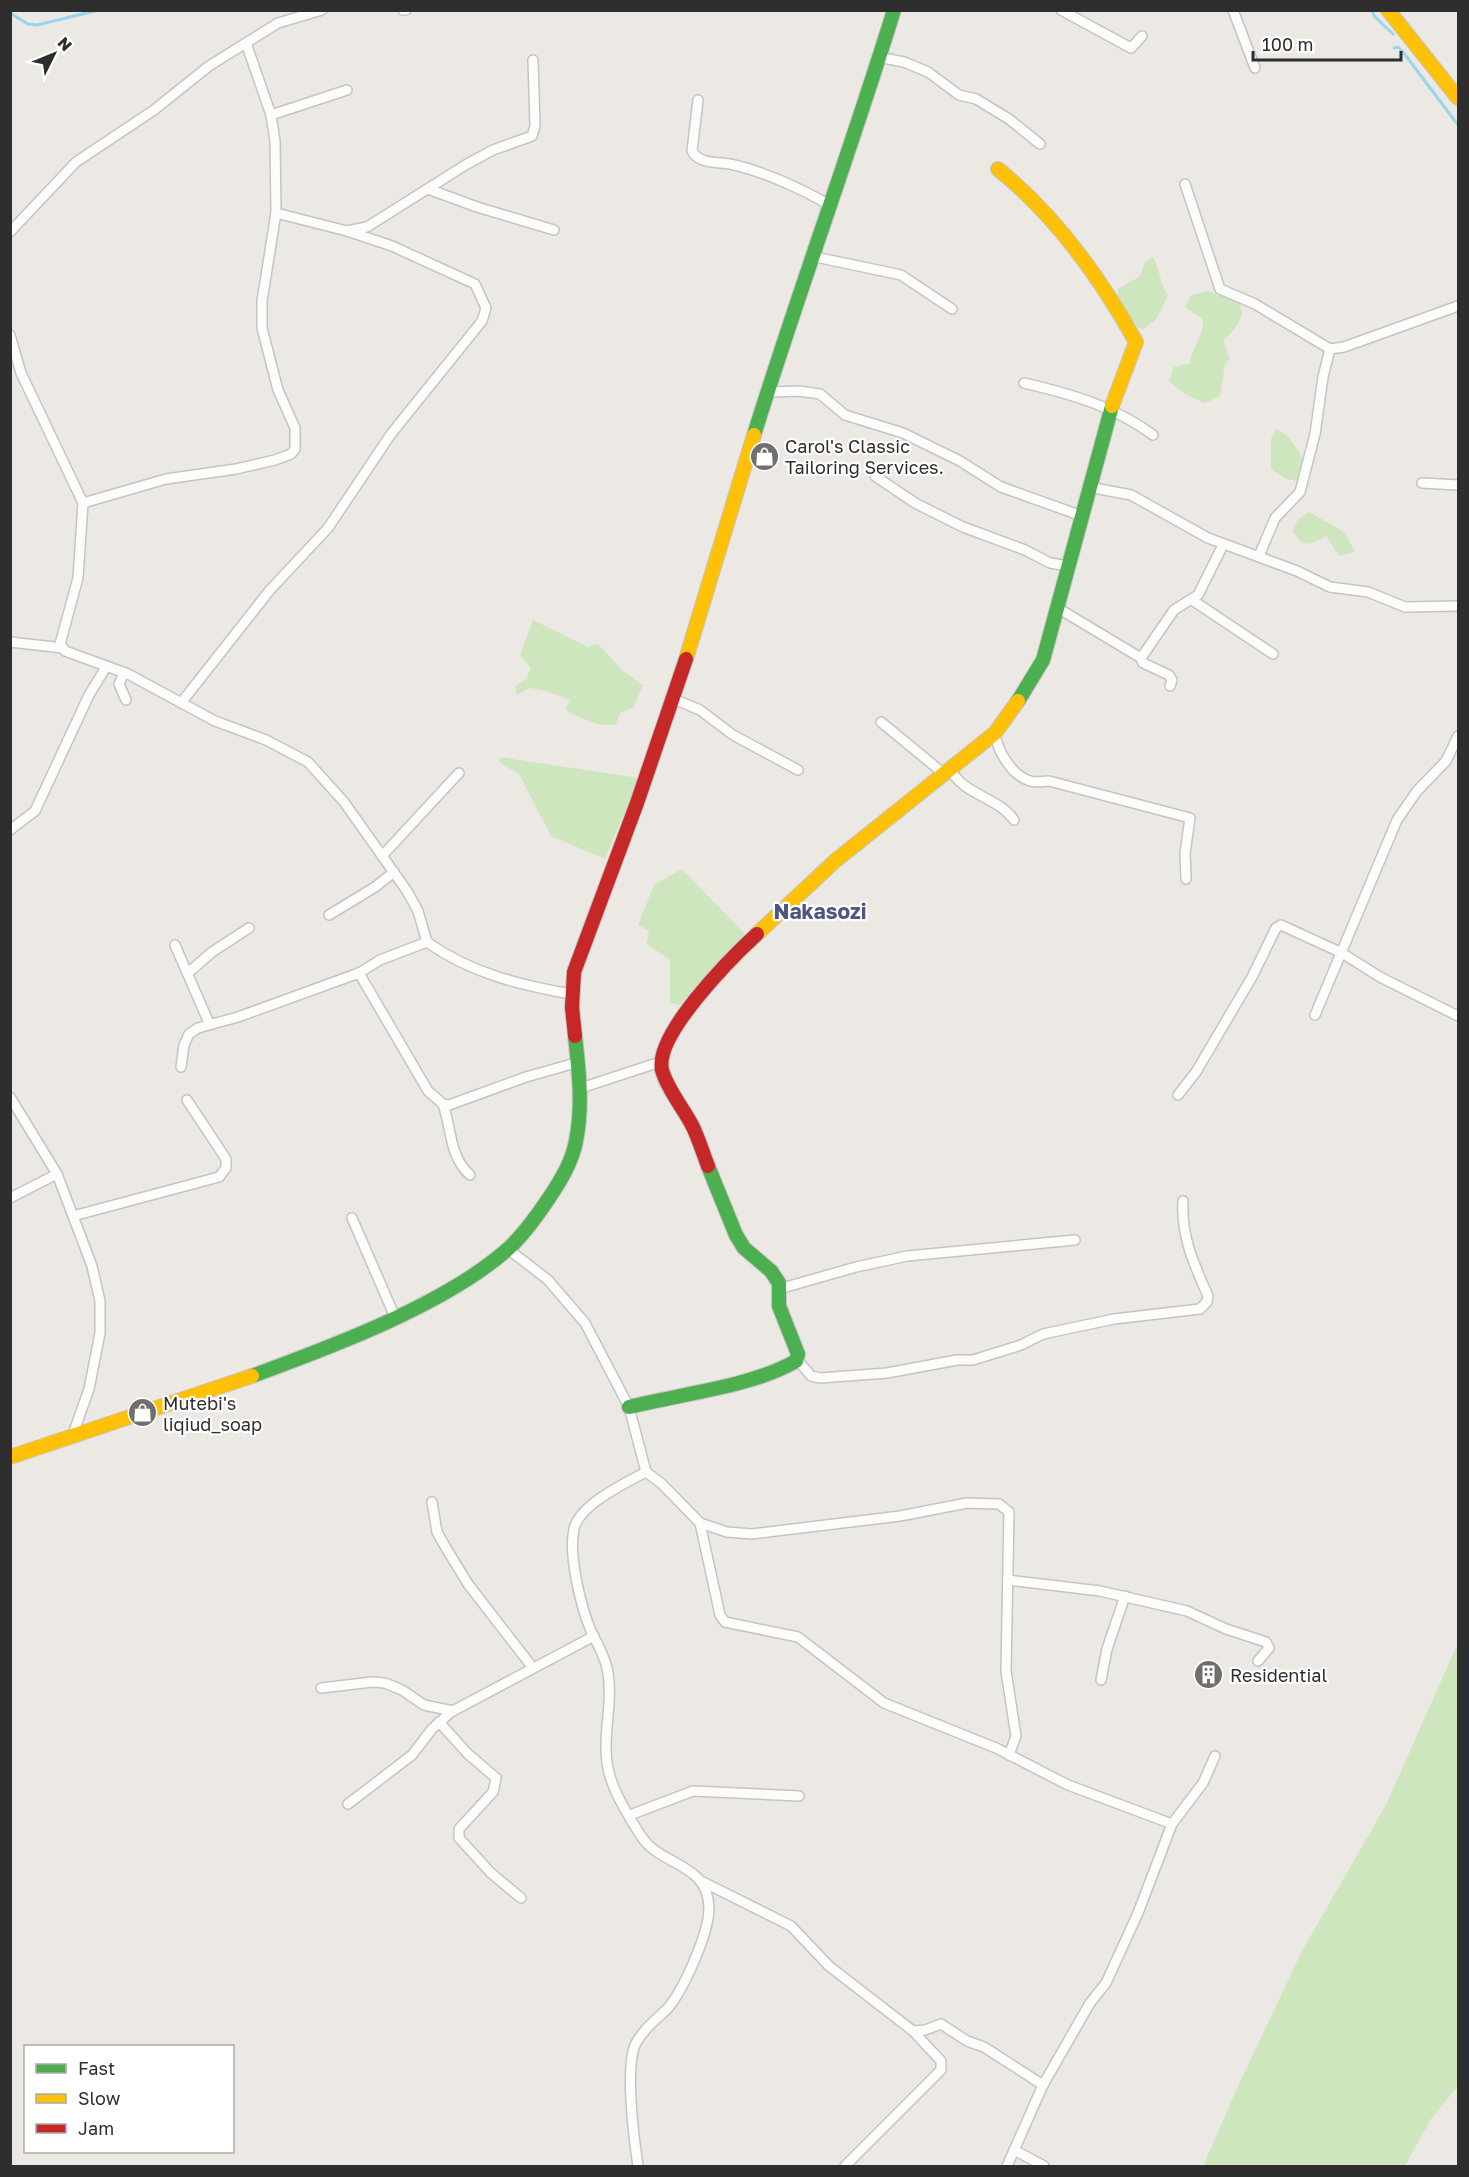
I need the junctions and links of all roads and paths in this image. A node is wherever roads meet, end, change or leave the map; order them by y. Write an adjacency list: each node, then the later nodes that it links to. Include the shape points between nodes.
1 (322, 10): 7 (street, via 278,23)
2 (894, 10): 8 (street)
3 (1061, 10): 6 (street, via 1131,48)
4 (1233, 10): 10 (street)
5 (1388, 10): 12 (street)
6 (1142, 36)
7 (246, 43): 14 (street); 23 (street, via 75,162)
8 (878, 57): 15 (street, via 928,72 958,95 976,99 1009,119); 19 (street, via 864,109)
9 (533, 60): 18 (street, via 532,136 493,150)
10 (1255, 68)
11 (347, 90): 14 (street)
12 (1458, 98)
13 (698, 100): 19 (street, via 692,151 699,160 745,169 811,194)
14 (270, 115): 20 (street, via 275,141)
15 (1040, 144)
16 (998, 169): 31 (street, via 1061,229 1134,335 1135,350)
17 (1185, 184): 28 (street, via 1220,289 1256,304)
18 (428, 189): 21 (street); 22 (street, via 381,220)
19 (829, 205): 24 (street)
20 (276, 213): 22 (street); 37 (street, via 262,301 262,328 278,390 295,428 295,448 291,454 275,460 166,479)
21 (554, 230)
22 (347, 231): 54 (street, via 392,246 475,285 486,308 482,321 391,434 328,528 270,590)
23 (10, 232)
24 (811, 256): 26 (street, via 901,275); 30 (street)
25 (1458, 306): 28 (street)
26 (952, 309)
27 (10, 335): 37 (street, via 21,373)
28 (1330, 349): 40 (street, via 1300,492 1275,518)
29 (1024, 383): 31 (street, via 1082,397)
30 (768, 392): 38 (street, via 820,394 845,415 903,433 1001,487); 52 (street)
31 (1110, 409): 32 (street); 36 (street)
32 (1153, 435)
33 (875, 476): 41 (street, via 915,503 963,527 1050,563)
34 (1422, 483): 35 (street)
35 (1458, 485)
36 (1089, 487): 38 (street); 39 (street, via 1131,495)
37 (83, 503): 46 (street, via 78,578 62,631)
38 (1083, 516): 41 (street)
39 (1223, 545): 40 (street); 42 (street, via 1204,585)
40 (1259, 556): 43 (street, via 1330,587 1368,592 1405,607)
41 (1069, 566): 44 (street)
42 (1192, 600): 47 (street); 48 (street, via 1174,610)
43 (1458, 606)
44 (1056, 607): 48 (street); 56 (street, via 1043,660)
45 (10, 642): 46 (street)
46 (63, 648): 49 (street)
47 (1273, 654)
48 (1141, 658): 51 (street, via 1143,663 1169,675)
49 (106, 667): 50 (street); 62 (street, via 35,811)
50 (124, 673): 53 (street, via 119,684); 54 (street)
51 (1170, 686)
52 (674, 699): 58 (street, via 700,710 734,735); 73 (street, via 583,942)
53 (126, 700)
54 (181, 703): 63 (street, via 308,762 344,802)
55 (881, 722): 59 (street)
56 (995, 733): 59 (street); 65 (street, via 997,746 1015,771 1030,781 1049,781 1190,818)
57 (1458, 736): 70 (street, via 1446,761 1417,791 1397,820)
58 (798, 770)
59 (947, 771): 61 (street, via 961,784 1001,806); 78 (street, via 834,861 723,966 687,1012 661,1053)
60 (459, 773): 63 (street)
61 (1014, 820)
62 (10, 830)
63 (382, 856): 64 (street)
64 (394, 872): 66 (street); 68 (street, via 418,911)
65 (1186, 879)
66 (329, 915)
67 (249, 928): 72 (street, via 212,952)
68 (427, 942): 71 (street, via 380,960); 73 (street, via 471,968)
69 (175, 945): 72 (street)
70 (1342, 953): 74 (street); 75 (street); 81 (street, via 1286,926 1276,928 1252,977 1196,1072)
71 (359, 973): 76 (street, via 238,1017); 84 (street, via 428,1091)
72 (188, 974): 76 (street)
73 (571, 994): 77 (street)
74 (1315, 1015)
75 (1458, 1016)
76 (209, 1023): 79 (street, via 189,1034)
77 (579, 1062): 80 (street); 84 (street)
78 (660, 1062): 80 (street); 93 (street, via 693,1128 736,1235 744,1248 771,1270)
79 (181, 1067)
80 (581, 1088): 92 (street, via 576,1141 564,1176 528,1229)
81 (1178, 1095)
82 (10, 1097): 85 (street)
83 (187, 1100): 89 (street, via 226,1159 226,1168 219,1177)
84 (443, 1104): 86 (street, via 452,1148)
85 (57, 1174): 87 (street); 89 (street)
86 (470, 1175)
87 (10, 1198)
88 (1184, 1201): 95 (street, via 1187,1245 1208,1296 1208,1302 1200,1309 1043,1334 973,1360 887,1373 820,1378 811,1376)
89 (73, 1216): 97 (street, via 100,1301 100,1333 89,1389)
90 (352, 1218): 94 (street)
91 (1075, 1240): 93 (street, via 907,1256)
92 (508, 1249): 94 (street, via 463,1283); 96 (street, via 570,1302)
93 (779, 1289): 95 (street, via 779,1306)
94 (395, 1317): 97 (street, via 285,1365)
95 (797, 1359): 96 (street, via 741,1382)
96 (629, 1407): 99 (street)
97 (72, 1437): 98 (street)
98 (10, 1457)
99 (646, 1472): 101 (street); 104 (street, via 588,1508 578,1517 573,1530 579,1592)
100 (432, 1502): 106 (street, via 437,1532 446,1548 468,1584)
101 (700, 1523): 102 (street, via 727,1532 752,1534 900,1516 967,1503 999,1504 1009,1512); 111 (street, via 720,1615 725,1622 798,1636 884,1702)
102 (1008, 1580): 103 (street); 111 (street, via 1006,1671 1016,1736)
103 (1125, 1596): 105 (street, via 1187,1611 1266,1642 1269,1648); 107 (street)
104 (594, 1636): 106 (street); 115 (street, via 609,1679 609,1776)
105 (1258, 1661)
106 (533, 1668): 109 (street)
107 (1101, 1680)
108 (321, 1688): 109 (street, via 385,1683 424,1705)
109 (453, 1711): 110 (street)
110 (439, 1722): 114 (street, via 412,1755); 118 (street, via 468,1754 494,1774 496,1782 493,1792 459,1829 459,1838)
111 (1009, 1755): 116 (street, via 1068,1785)
112 (1215, 1756): 116 (street, via 1203,1783)
113 (799, 1796): 115 (street, via 693,1791)
114 (348, 1804)
115 (630, 1815): 117 (street, via 650,1846)
116 (1172, 1824): 120 (street, via 1107,1983 1090,2003)
117 (703, 1882): 119 (street, via 791,1926 829,1966); 122 (street, via 709,1909 697,1950 668,2007 645,2030 634,2048 632,2106)
118 (521, 1898)
119 (913, 2031): 120 (street, via 941,2024); 123 (street, via 941,2061 941,2070)
120 (1043, 2085): 121 (street)
121 (1014, 2150): 124 (street); 125 (street)
122 (638, 2166)
123 (845, 2166)
124 (1007, 2166)
125 (1044, 2166)

